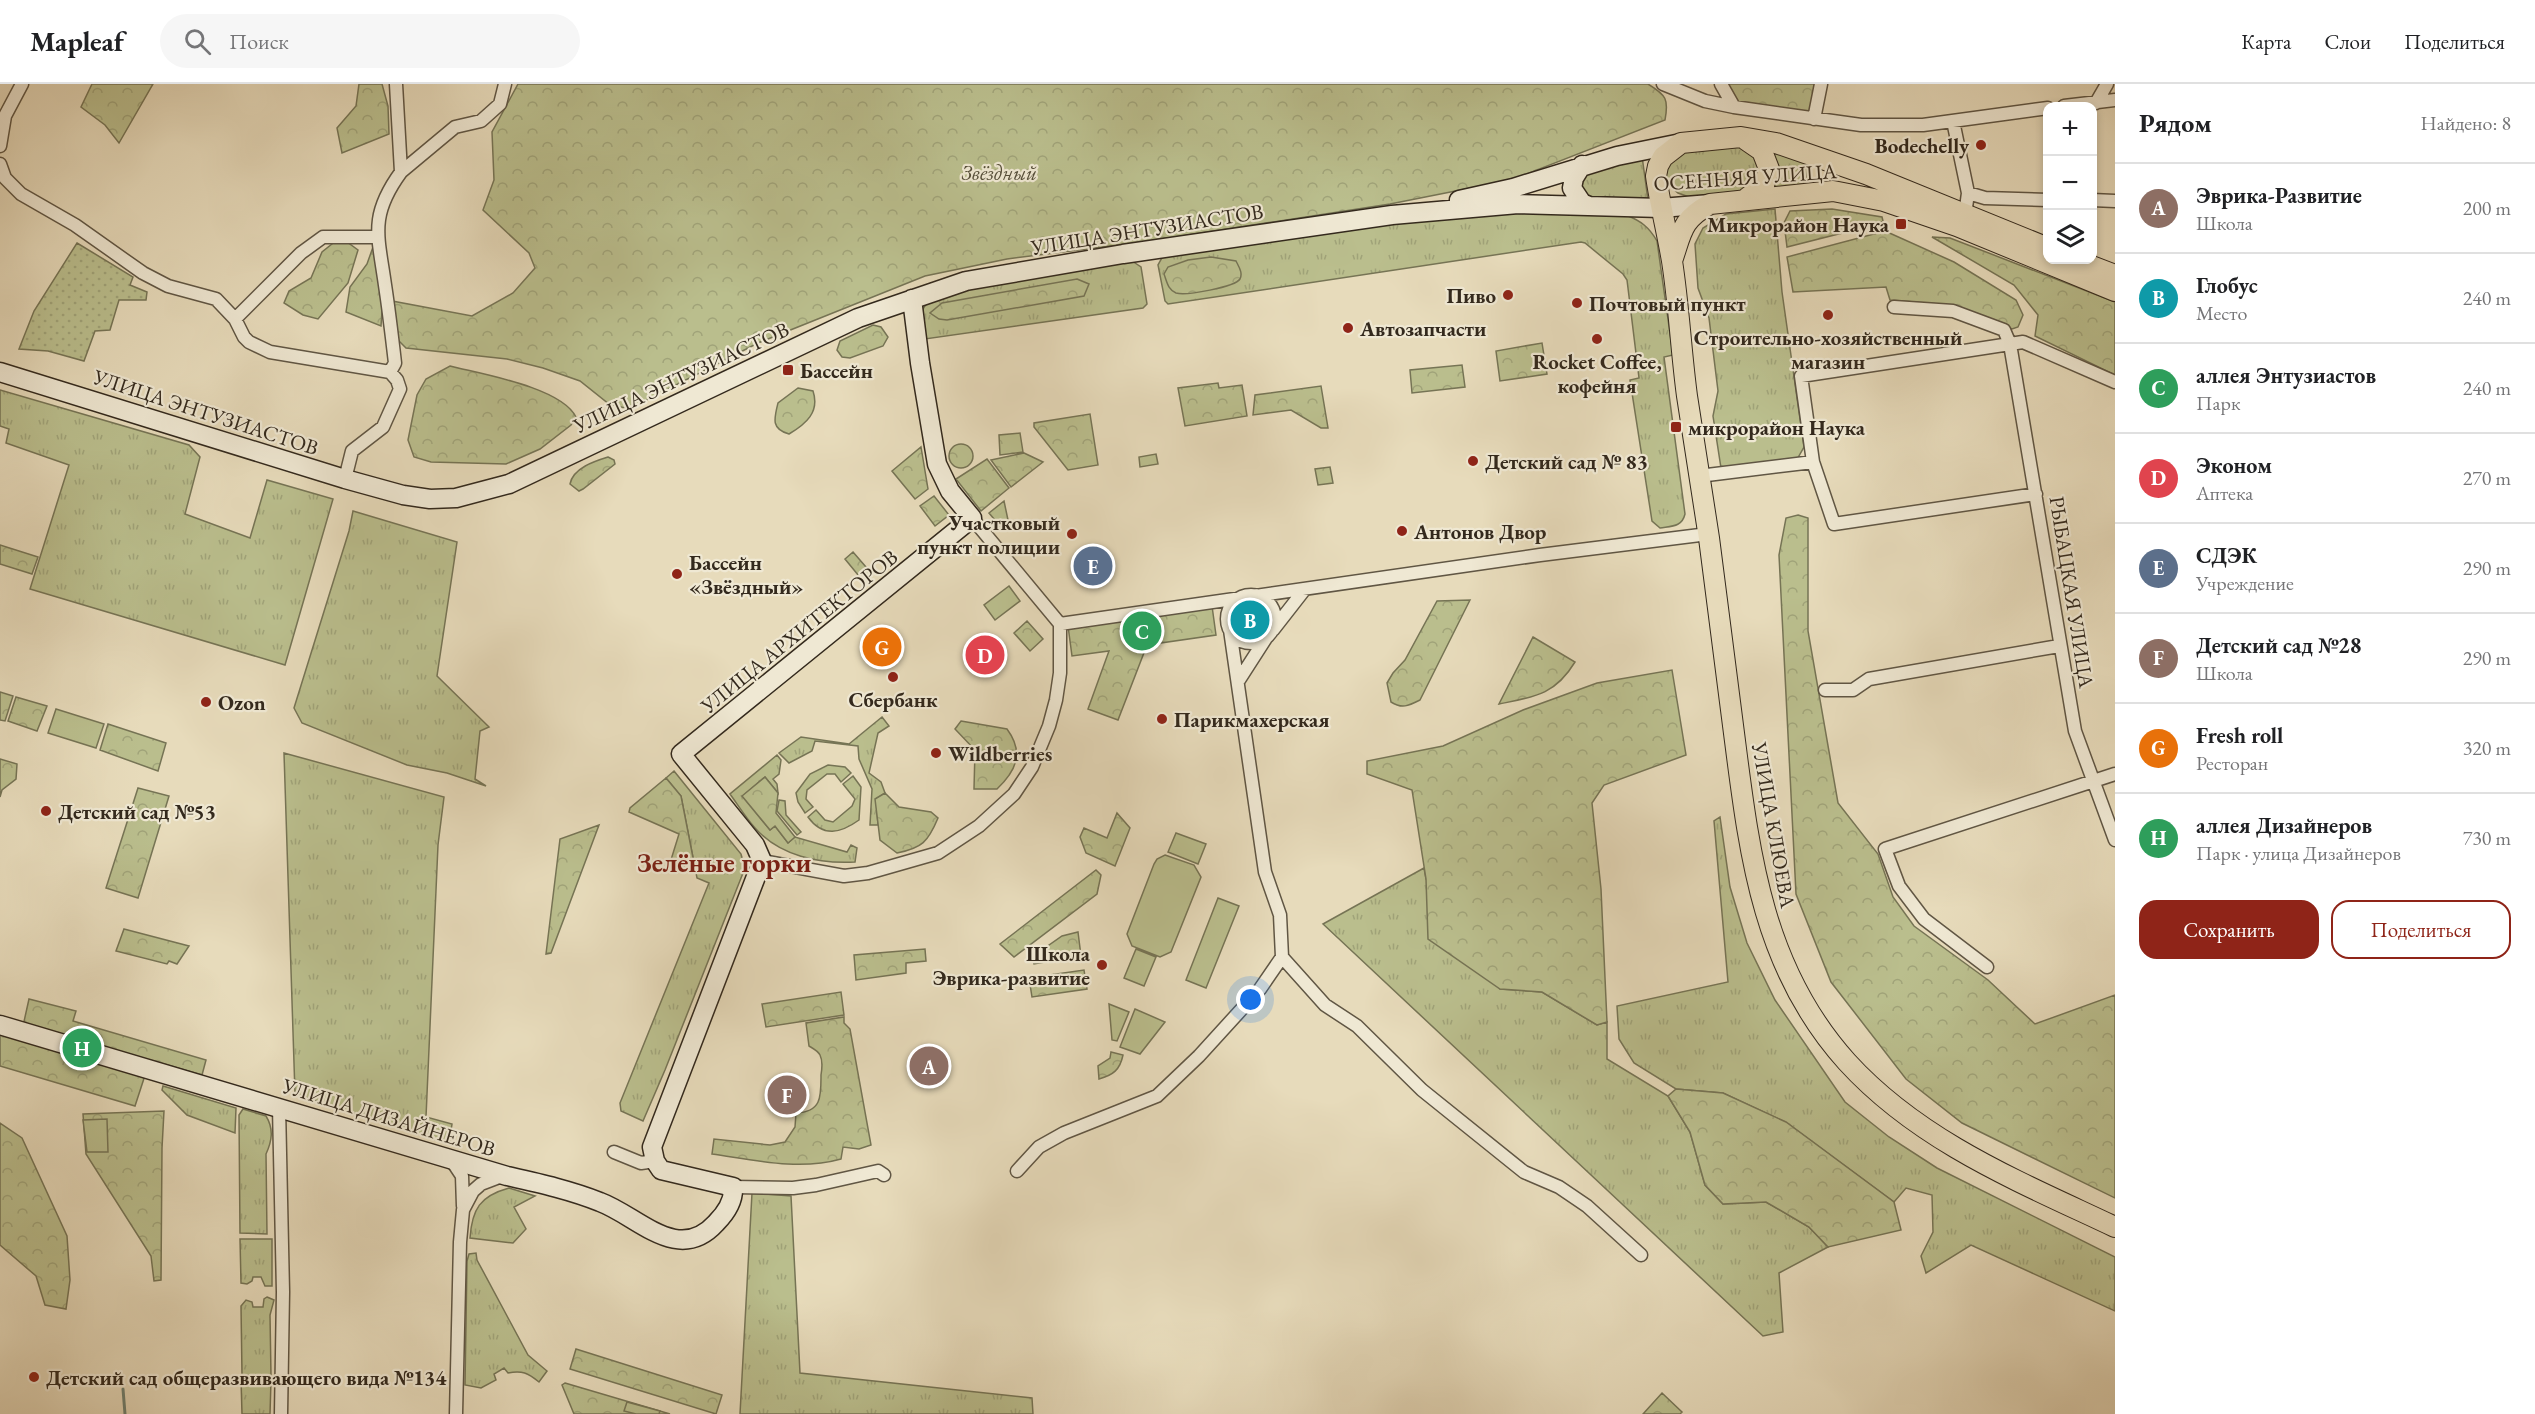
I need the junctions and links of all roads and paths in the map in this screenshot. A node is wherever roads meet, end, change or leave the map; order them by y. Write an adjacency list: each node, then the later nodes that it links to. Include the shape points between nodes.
1 (22, 84): 17 (street, via 5,116)
2 (396, 84): 20 (street)
3 (505, 84): 20 (street, via 500,104 481,122 455,127)
4 (1664, 84): 11 (street)
5 (1721, 84): 11 (street)
6 (1821, 84): 13 (street)
7 (2107, 84): 9 (street)
8 (2115, 100): 10 (street)
9 (2097, 102)
10 (2097, 103)
11 (1734, 108): 13 (street)
12 (2043, 109): 14 (street)
13 (1814, 119): 14 (street, via 1861,125)
14 (1953, 121): 21 (street)
15 (1741, 137): 16 (main road, ОСЕННЯЯ УЛИЦА); 22 (main road, via 1762,151 1769,169 1764,184); 31 (main road, ОСЕННЯЯ УЛИЦА, via 1813,154)
16 (1681, 143): 19 (main road, УЛИЦА ЭНТУЗИАСТОВ); 29 (main road, УЛИЦА КЛЮЕВА, via 1658,166)
17 (0, 146)
18 (0, 164): 40 (street, via 5,178 21,194 75,225 143,273 216,299)
19 (1582, 165): 27 (main road, via 1572,188 1582,203); 30 (main road, УЛИЦА ЭНТУЗИАСТОВ, via 1513,188)
20 (401, 172): 32 (street, via 386,192)
21 (1968, 193): 23 (street, via 1985,198); 31 (street)
22 (1747, 198): 26 (main road, ОСЕННЯЯ УЛИЦА); 37 (main road, ОСЕННЯЯ УЛИЦА, via 1833,191 1884,201 1957,226)
23 (2043, 200)
24 (2097, 200): 25 (street)
25 (2115, 201)
26 (1710, 204): 29 (main road, ОСЕННЯЯ УЛИЦА); 34 (main road, УЛИЦА КЛЮЕВА, via 1687,219)
27 (1589, 206): 28 (main road, УЛИЦА ЭНТУЗИАСТОВ); 30 (main road, УЛИЦА ЭНТУЗИАСТОВ, via 1518,204)
28 (1612, 207): 29 (main road, ОСЕННЯЯ УЛИЦА)
29 (1661, 208): 34 (main road, УЛИЦА КЛЮЕВА)
30 (1392, 215): 38 (main road, УЛИЦА ЭНТУЗИАСТОВ, via 997,274)
31 (1965, 215): 33 (main road, ОСЕННЯЯ УЛИЦА)
32 (376, 237): 40 (street, via 323,237 301,253); 43 (street, via 395,363)
33 (2043, 246)
34 (1672, 261): 46 (main road, УЛИЦА КЛЮЕВА)
35 (2086, 264): 36 (main road)
36 (2115, 275)
37 (2115, 291)
38 (912, 299): 47 (main road, УЛИЦА ЭНТУЗИАСТОВ, via 858,318 492,490 430,499); 49 (main road, via 937,464)
39 (1894, 307): 41 (street, via 1953,311 2004,330)
40 (235, 319): 43 (street, via 249,342 270,352)
41 (2010, 344): 44 (street, via 2023,342); 45 (street, via 1801,376); 48 (street, РЫБАЦКАЯ УЛИЦА)
42 (0, 372): 47 (main road, УЛИЦА ЭНТУЗИАСТОВ)
43 (390, 372): 47 (street, via 400,389 390,415 383,427 352,451)
44 (2115, 382)
45 (1813, 462): 46 (street); 48 (street, via 1834,524)
46 (1699, 476): 50 (main road, УЛИЦА КЛЮЕВА)
47 (345, 479)
48 (2037, 494): 58 (street, РЫБАЦКАЯ УЛИЦА)
49 (972, 519): 55 (street); 64 (main road, УЛИЦА АРХИТЕКТОРОВ, via 681,754 754,845)
50 (1708, 534): 51 (street); 77 (main road, УЛИЦА КЛЮЕВА, via 1753,865 1770,931 1799,995 1847,1062 1913,1121 1988,1167)
51 (1305, 589): 52 (street); 57 (street)
52 (1247, 596): 53 (street); 54 (street, via 1237,600); 57 (street, via 1260,597 1270,605 1275,618)
53 (1227, 599): 54 (street); 55 (street)
54 (1228, 614): 56 (street)
55 (1060, 624): 64 (street, via 1060,673 1049,726 1032,767 1014,794 979,826 938,853 868,873 831,875)
56 (1230, 630): 57 (street, via 1246,642 1257,642); 59 (street)
57 (1269, 634): 59 (street)
58 (2059, 646): 60 (street, via 1869,679 1853,690); 62 (street, РЫБАЦКАЯ УЛИЦА, via 2075,731)
59 (1239, 680): 65 (street, via 1265,872 1280,915)
60 (1825, 690)
61 (2115, 774): 62 (street)
62 (2095, 782): 63 (street, РЫБАЦКАЯ УЛИЦА); 66 (street, via 1886,849 1899,886 1923,919)
63 (2115, 840)
64 (762, 861): 71 (main road, via 652,1147)
65 (1282, 957): 72 (street, via 1260,989 1157,1096 1064,1133 1039,1147); 78 (street, via 1325,1005 1357,1026 1422,1090 1524,1172 1559,1187 1587,1206)
66 (1987, 967)
67 (0, 1025): 68 (main road, УЛИЦА ДИЗАЙНЕРОВ)
68 (279, 1107): 70 (main road, УЛИЦА ДИЗАЙНЕРОВ); 79 (street, via 283,1292)
69 (614, 1152): 71 (street, via 641,1163)
70 (449, 1157): 74 (main road, УЛИЦА ДИЗАЙНЕРОВ); 76 (street, via 462,1176)
71 (655, 1161): 75 (main road, via 661,1170)
72 (1017, 1171)
73 (884, 1175): 75 (street, via 878,1171 793,1188)
74 (507, 1176): 75 (main road, УЛИЦА ДИЗАЙНЕРОВ, via 603,1203 662,1236 678,1239 692,1239 711,1229 731,1202); 76 (street, via 481,1184)
75 (733, 1186)
76 (463, 1210): 80 (street)
77 (2115, 1227)
78 (1641, 1255)
79 (280, 1414)
80 (456, 1414)

